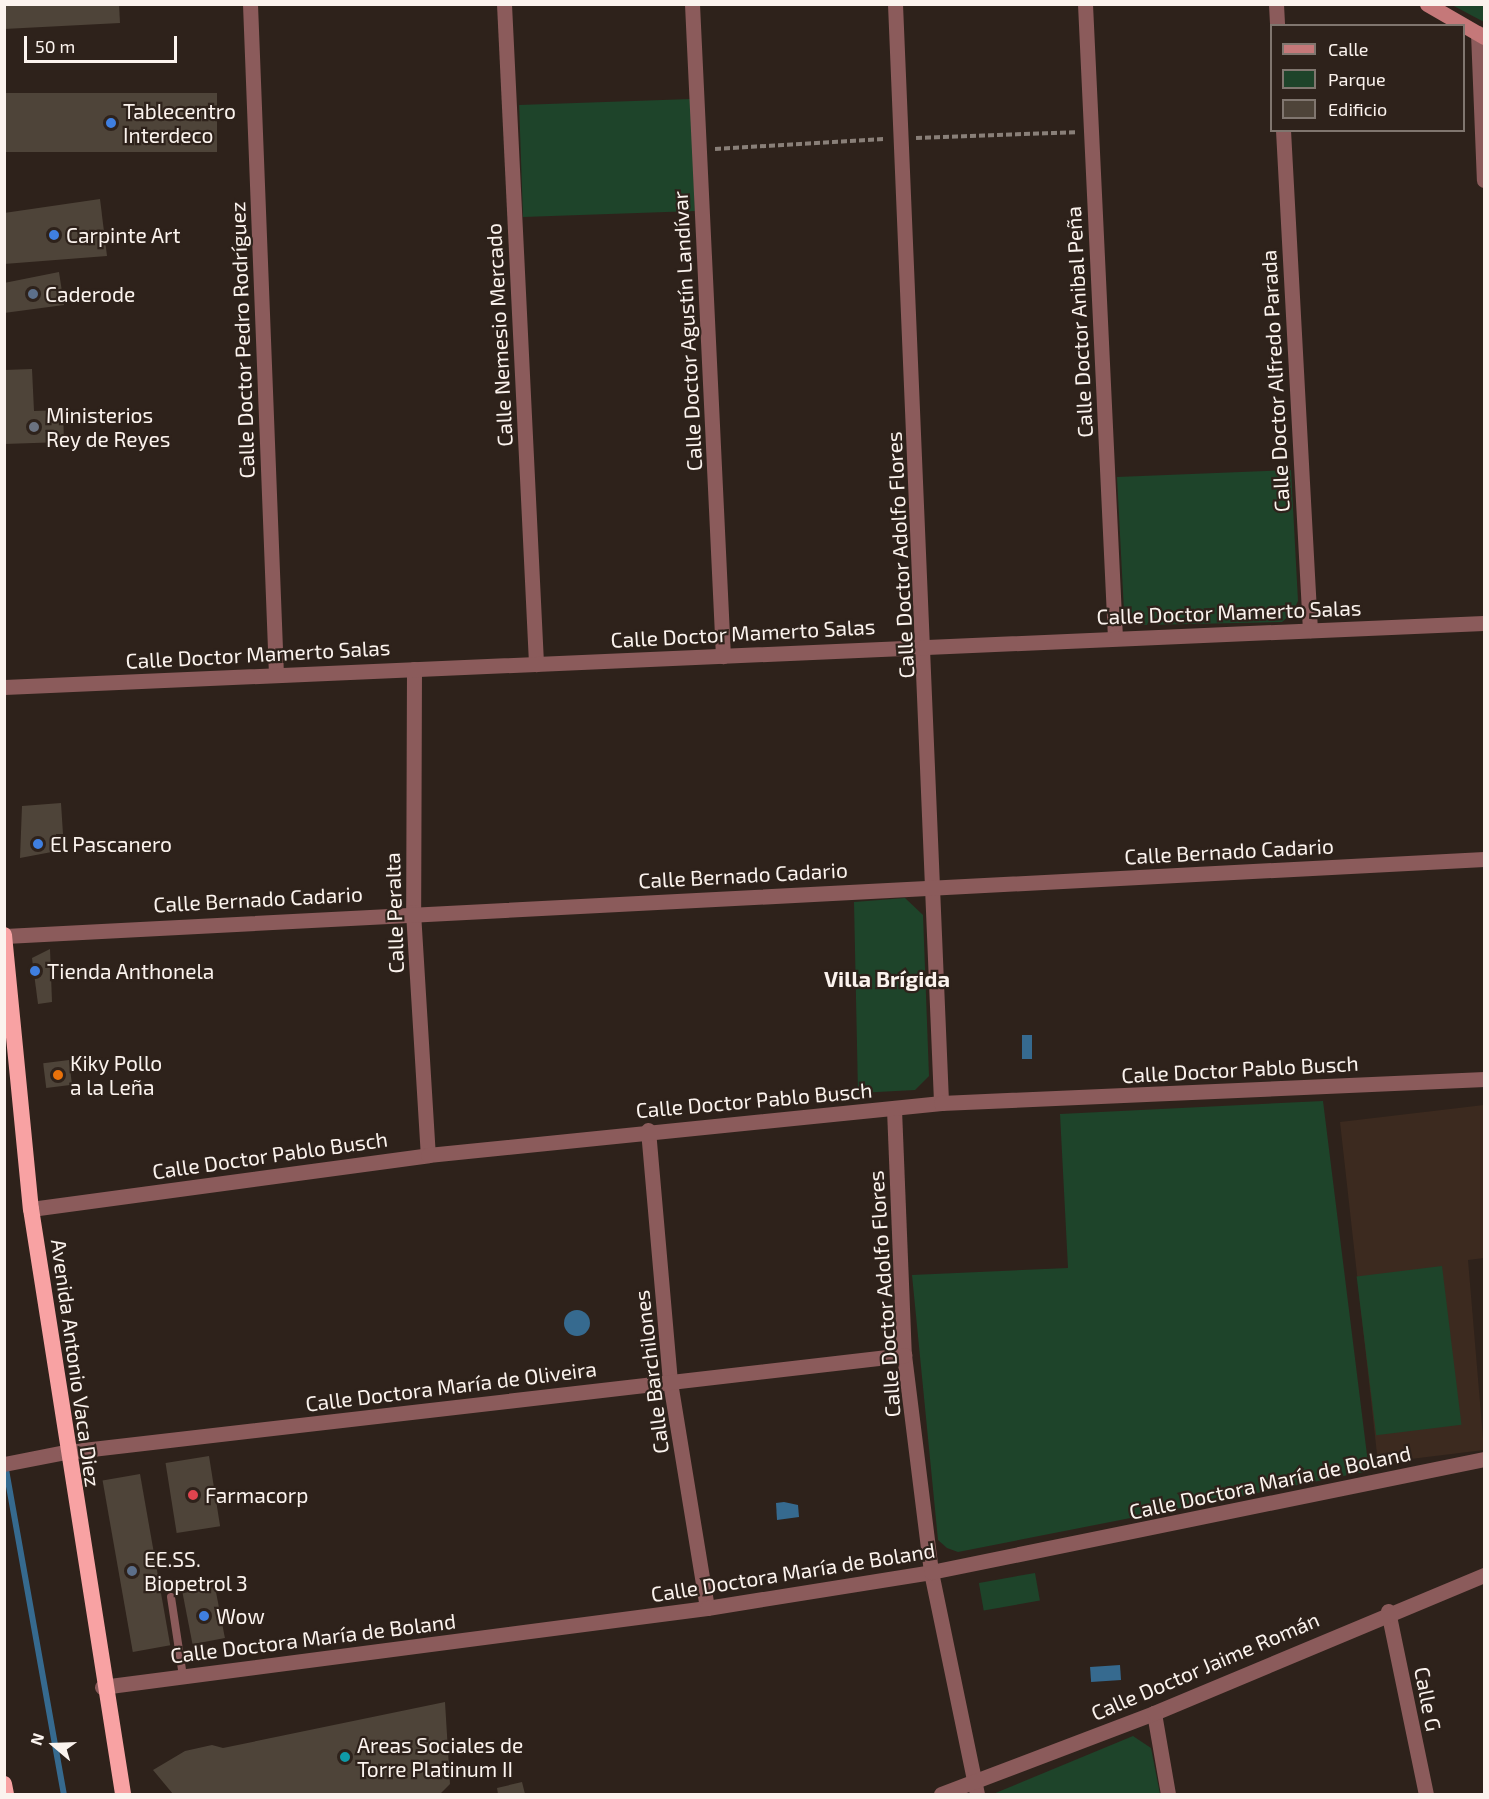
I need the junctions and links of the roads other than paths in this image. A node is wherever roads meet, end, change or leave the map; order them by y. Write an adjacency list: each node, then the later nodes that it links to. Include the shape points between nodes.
1 (250, 4): 21 (street, Calle Doctor Pedro Rodríguez)
2 (504, 4): 19 (street, Calle Nemesio Mercado)
3 (692, 4): 18 (street, Calle Doctor Agustín Landívar)
4 (895, 4): 17 (street, Calle Doctor Adolfo Flores)
5 (1084, 4): 16 (street, Calle Doctor Anibal Peña)
6 (1276, 4): 8 (street)
7 (1426, 4): 9 (main road)
8 (1277, 24)
9 (1461, 24)
10 (1465, 26): 11 (main road)
11 (1481, 35): 13 (street)
12 (1283, 132): 15 (street, Calle Doctor Alfredo Parada)
13 (1485, 180)
14 (1485, 623): 15 (street, Calle Doctor Mamerto Salas)
15 (1310, 630): 16 (street, Calle Doctor Mamerto Salas)
16 (1115, 637): 17 (street, Calle Doctor Mamerto Salas)
17 (926, 645): 18 (street, Calle Doctor Mamerto Salas); 24 (street, Calle Doctor Adolfo Flores)
18 (723, 656): 19 (street, Calle Doctor Mamerto Salas)
19 (536, 664): 20 (street, Calle Doctor Mamerto Salas)
20 (414, 669): 21 (street, Calle Doctor Mamerto Salas); 25 (street, Calle Peralta)
21 (276, 674): 22 (street, Calle Doctor Mamerto Salas)
22 (4, 687)
23 (1485, 859): 24 (street, Calle Bernado Cadario)
24 (933, 886): 25 (street, Calle Bernado Cadario); 29 (street, Calle Doctor Adolfo Flores)
25 (413, 912): 26 (street, Calle Bernado Cadario); 32 (street, Calle Peralta)
26 (4, 935): 27 (highway, Avenida Antonio Vaca Diez)
27 (7, 977): 33 (highway, Avenida Antonio Vaca Diez)
28 (1485, 1079): 29 (street, Calle Doctor Pablo Busch)
29 (941, 1103): 30 (street, Calle Doctor Pablo Busch)
30 (894, 1109): 31 (street, Calle Doctor Pablo Busch); 34 (street, Calle Doctor Adolfo Flores)
31 (648, 1130): 32 (street, Calle Doctor Pablo Busch); 35 (street, Calle Barchilones)
32 (428, 1155): 33 (street, Calle Doctor Pablo Busch)
33 (31, 1209): 36 (highway, Avenida Antonio Vaca Diez)
34 (904, 1355): 35 (street, Calle Doctora María de Oliveira); 39 (street, Calle Doctor Adolfo Flores)
35 (670, 1382): 36 (street, Calle Doctora María de Oliveira); 42 (street, Calle Barchilones)
36 (66, 1452): 38 (street, Calle Doctora María de Oliveira); 45 (highway, Avenida Antonio Vaca Diez)
37 (1485, 1459): 39 (street, Calle Doctora María de Boland)
38 (4, 1464)
39 (931, 1572): 42 (street, Calle Doctora María de Boland); 48 (street, Calle Doctor Adolfo Flores)
40 (1485, 1575): 43 (street, Calle Doctor Jaime Román)
41 (171, 1598): 44 (lane)
42 (707, 1608): 44 (street, Calle Doctora María de Boland)
43 (1388, 1611): 46 (street, Calle Doctor Jaime Román); 53 (street, Calle G)
44 (183, 1676): 45 (street, Calle Doctora María de Boland)
45 (102, 1687): 50 (highway, Avenida Antonio Vaca Diez)
46 (1154, 1713): 48 (street, Calle Doctor Jaime Román); 52 (street)
47 (4, 1784): 49 (highway)
48 (976, 1788): 51 (street, Calle Doctor Jaime Román)
49 (6, 1794)
50 (123, 1794)
51 (941, 1794)
52 (1168, 1794)
53 (1426, 1794)

